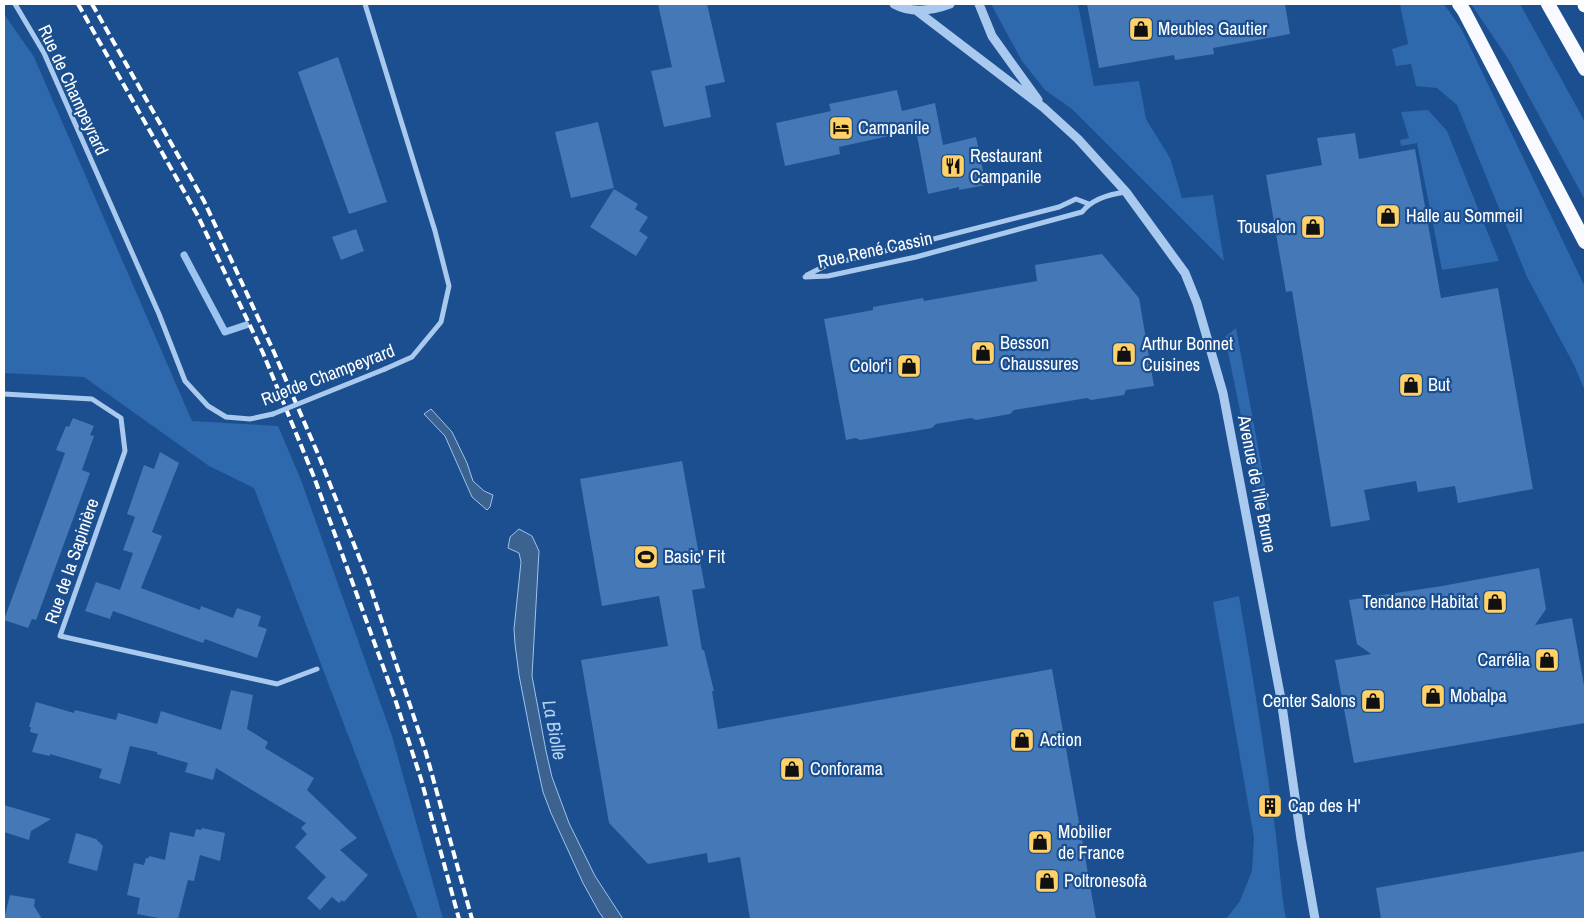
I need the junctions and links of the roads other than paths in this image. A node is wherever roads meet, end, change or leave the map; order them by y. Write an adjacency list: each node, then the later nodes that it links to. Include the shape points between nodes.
1 (15, 4): 2 (street, Rue de Champeyrard, bridge, via 44,54 159,314 185,381 208,406 226,417 250,419 272,414 412,357 442,322 449,286)
2 (365, 4)
3 (894, 4): 8 (street)
4 (950, 4): 8 (street)
5 (979, 4): 10 (street, Avenue de l'Île Brune, via 992,36)
6 (1459, 4): 13 (highway)
7 (1548, 4): 9 (highway)
8 (918, 11): 10 (street, Avenue de l'Île Brune)
9 (1585, 69)
10 (1044, 108): 11 (street, Avenue de l'Île Brune, via 1078,139)
11 (1126, 192): 12 (street, Rue René Cassin); 16 (street, Avenue de l'Île Brune, via 1184,273 1197,303 1222,392 1281,699)
12 (1088, 204): 12 (street, Rue René Cassin, via 1076,199 1059,208 827,264 805,277 828,276 916,257 1082,212)
13 (1585, 242)
14 (4, 394): 15 (street, Rue de la Sapinière, via 92,400 121,418 125,451 60,636 277,684)
15 (317, 669)
16 (1315, 919)

